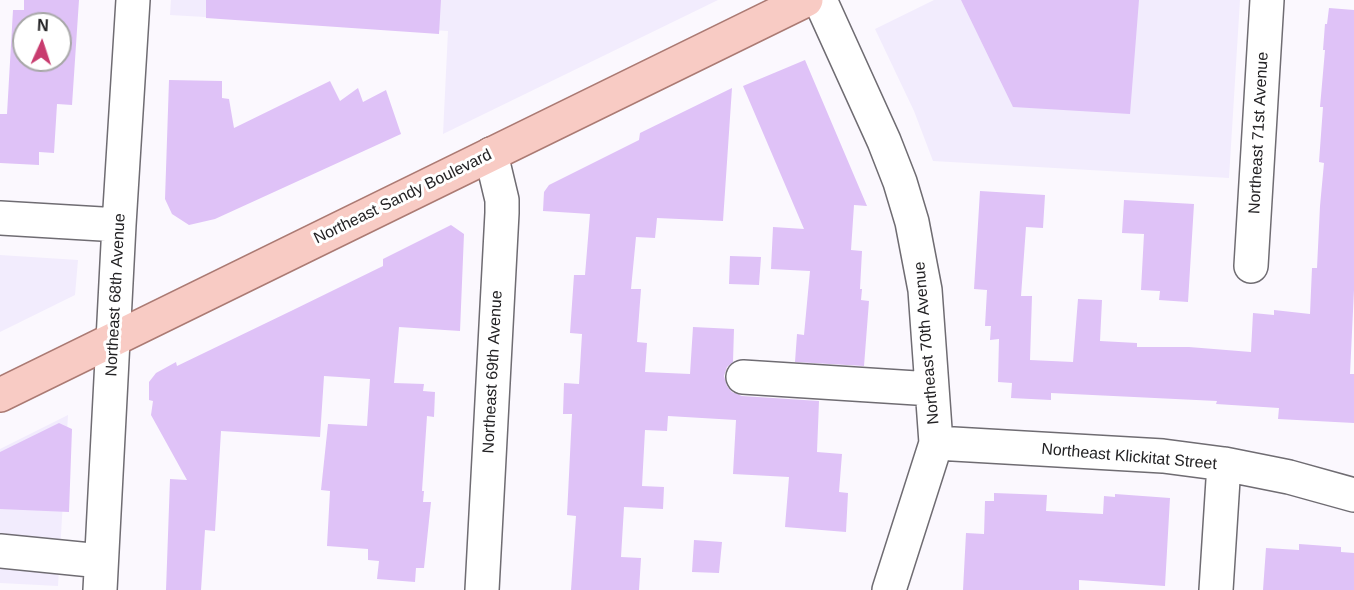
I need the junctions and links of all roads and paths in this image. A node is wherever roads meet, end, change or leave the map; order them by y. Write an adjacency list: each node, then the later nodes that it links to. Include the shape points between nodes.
1 (133, 0): 7 (street, Northeast 68th Avenue)
2 (806, 0): 5 (main road, Northeast Sandy Boulevard)
3 (820, 0): 11 (street, Northeast 70th Avenue, via 884,141 912,222 925,290)
4 (1267, 0): 8 (street, Northeast 71st Avenue)
5 (491, 154): 9 (main road, Northeast Sandy Boulevard); 18 (street, Northeast 69th Avenue, via 502,213)
6 (0, 218): 7 (street)
7 (119, 225): 9 (street, Northeast 68th Avenue)
8 (1251, 266)
9 (114, 339): 12 (main road, Northeast Sandy Boulevard); 17 (street, Northeast 68th Avenue)
10 (743, 377): 11 (street)
11 (932, 388): 13 (street, Northeast 70th Avenue)
12 (0, 395)
13 (936, 443): 14 (street, Northeast Klickitat Street, via 1163,456); 19 (street, Northeast 70th Avenue)
14 (1224, 464): 15 (street, Northeast Klickitat Street); 20 (street)
15 (1354, 495)
16 (0, 551): 17 (street)
17 (101, 575)
18 (482, 590)
19 (889, 590)
20 (1216, 590)

